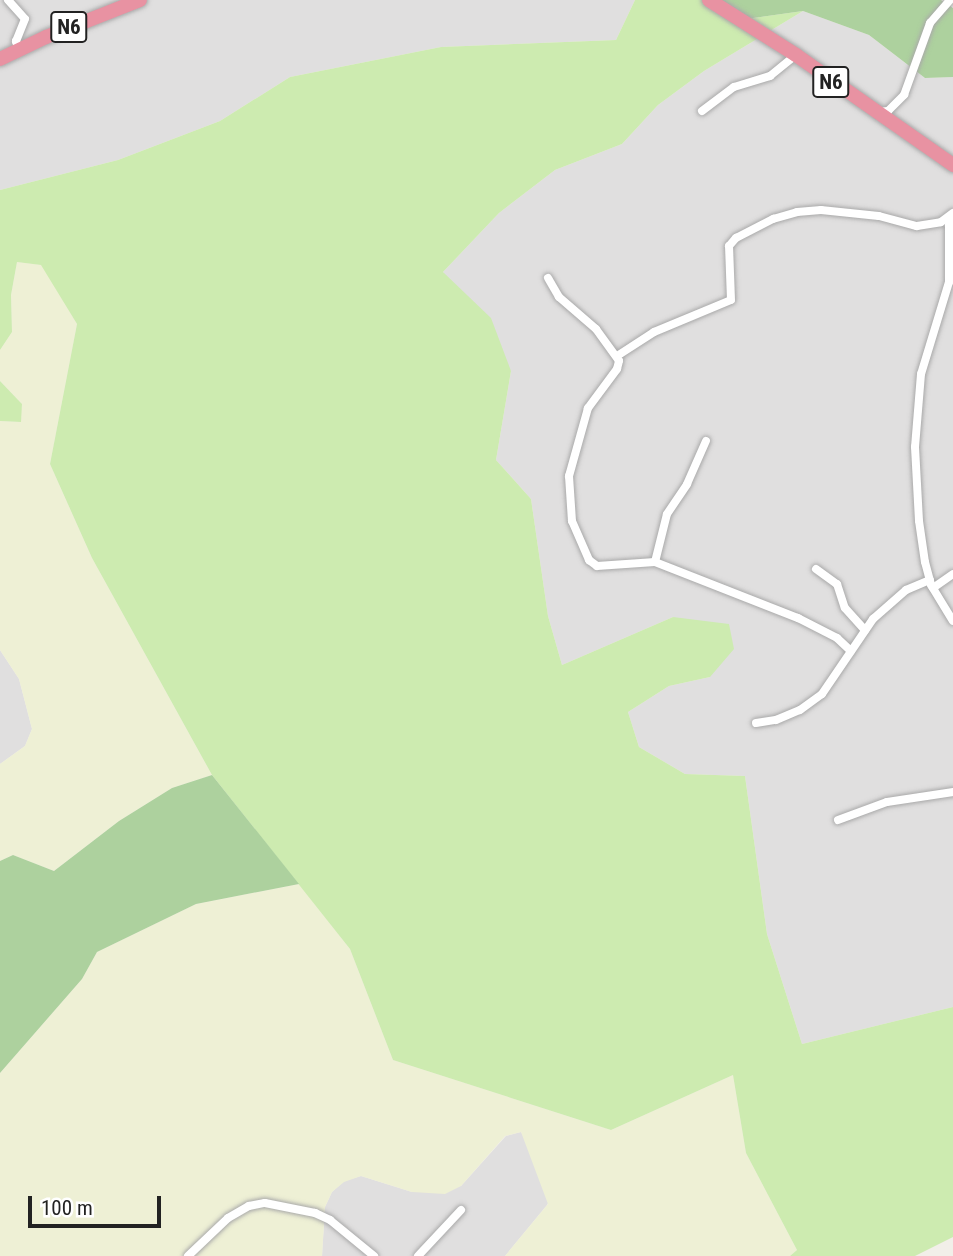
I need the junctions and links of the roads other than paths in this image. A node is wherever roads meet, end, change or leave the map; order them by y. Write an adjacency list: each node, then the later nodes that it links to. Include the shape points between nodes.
1 (8, 0): 5 (street, via 24,19 16,41)
2 (139, 0): 5 (highway, N6)
3 (709, 0): 6 (highway, N6)
4 (950, 0): 9 (street, via 930,23 904,95 888,111)
5 (18, 49): 7 (highway, N6)
6 (796, 55): 8 (street, via 770,76 734,87); 9 (highway, N6)
7 (0, 59)
8 (702, 111)
9 (875, 113): 10 (highway, N6)
10 (953, 165)
11 (953, 214): 13 (street, via 917,226 879,216 821,210 773,219 729,246 731,300 654,332); 18 (street, via 949,282 920,374 915,447 919,521)
12 (548, 278): 13 (street, via 559,297 597,328)
13 (617, 356): 15 (street, via 619,365 589,408 580,434 569,484 572,521 592,564)
14 (706, 442): 15 (street, via 667,514)
15 (655, 562): 21 (street, via 798,618 837,638)
16 (816, 569): 20 (street, via 837,584 845,608)
17 (953, 574): 18 (street)
18 (931, 584): 19 (street); 20 (street, via 906,590)
19 (953, 621)
20 (864, 630): 21 (street)
21 (851, 651): 22 (street, via 822,694 800,710)
22 (755, 723)
23 (953, 792): 24 (street, via 905,797)
24 (838, 820)
25 (461, 1210): 28 (street)
26 (188, 1256): 27 (street, via 228,1218 265,1203 330,1220)
27 (374, 1256)
28 (418, 1256)

